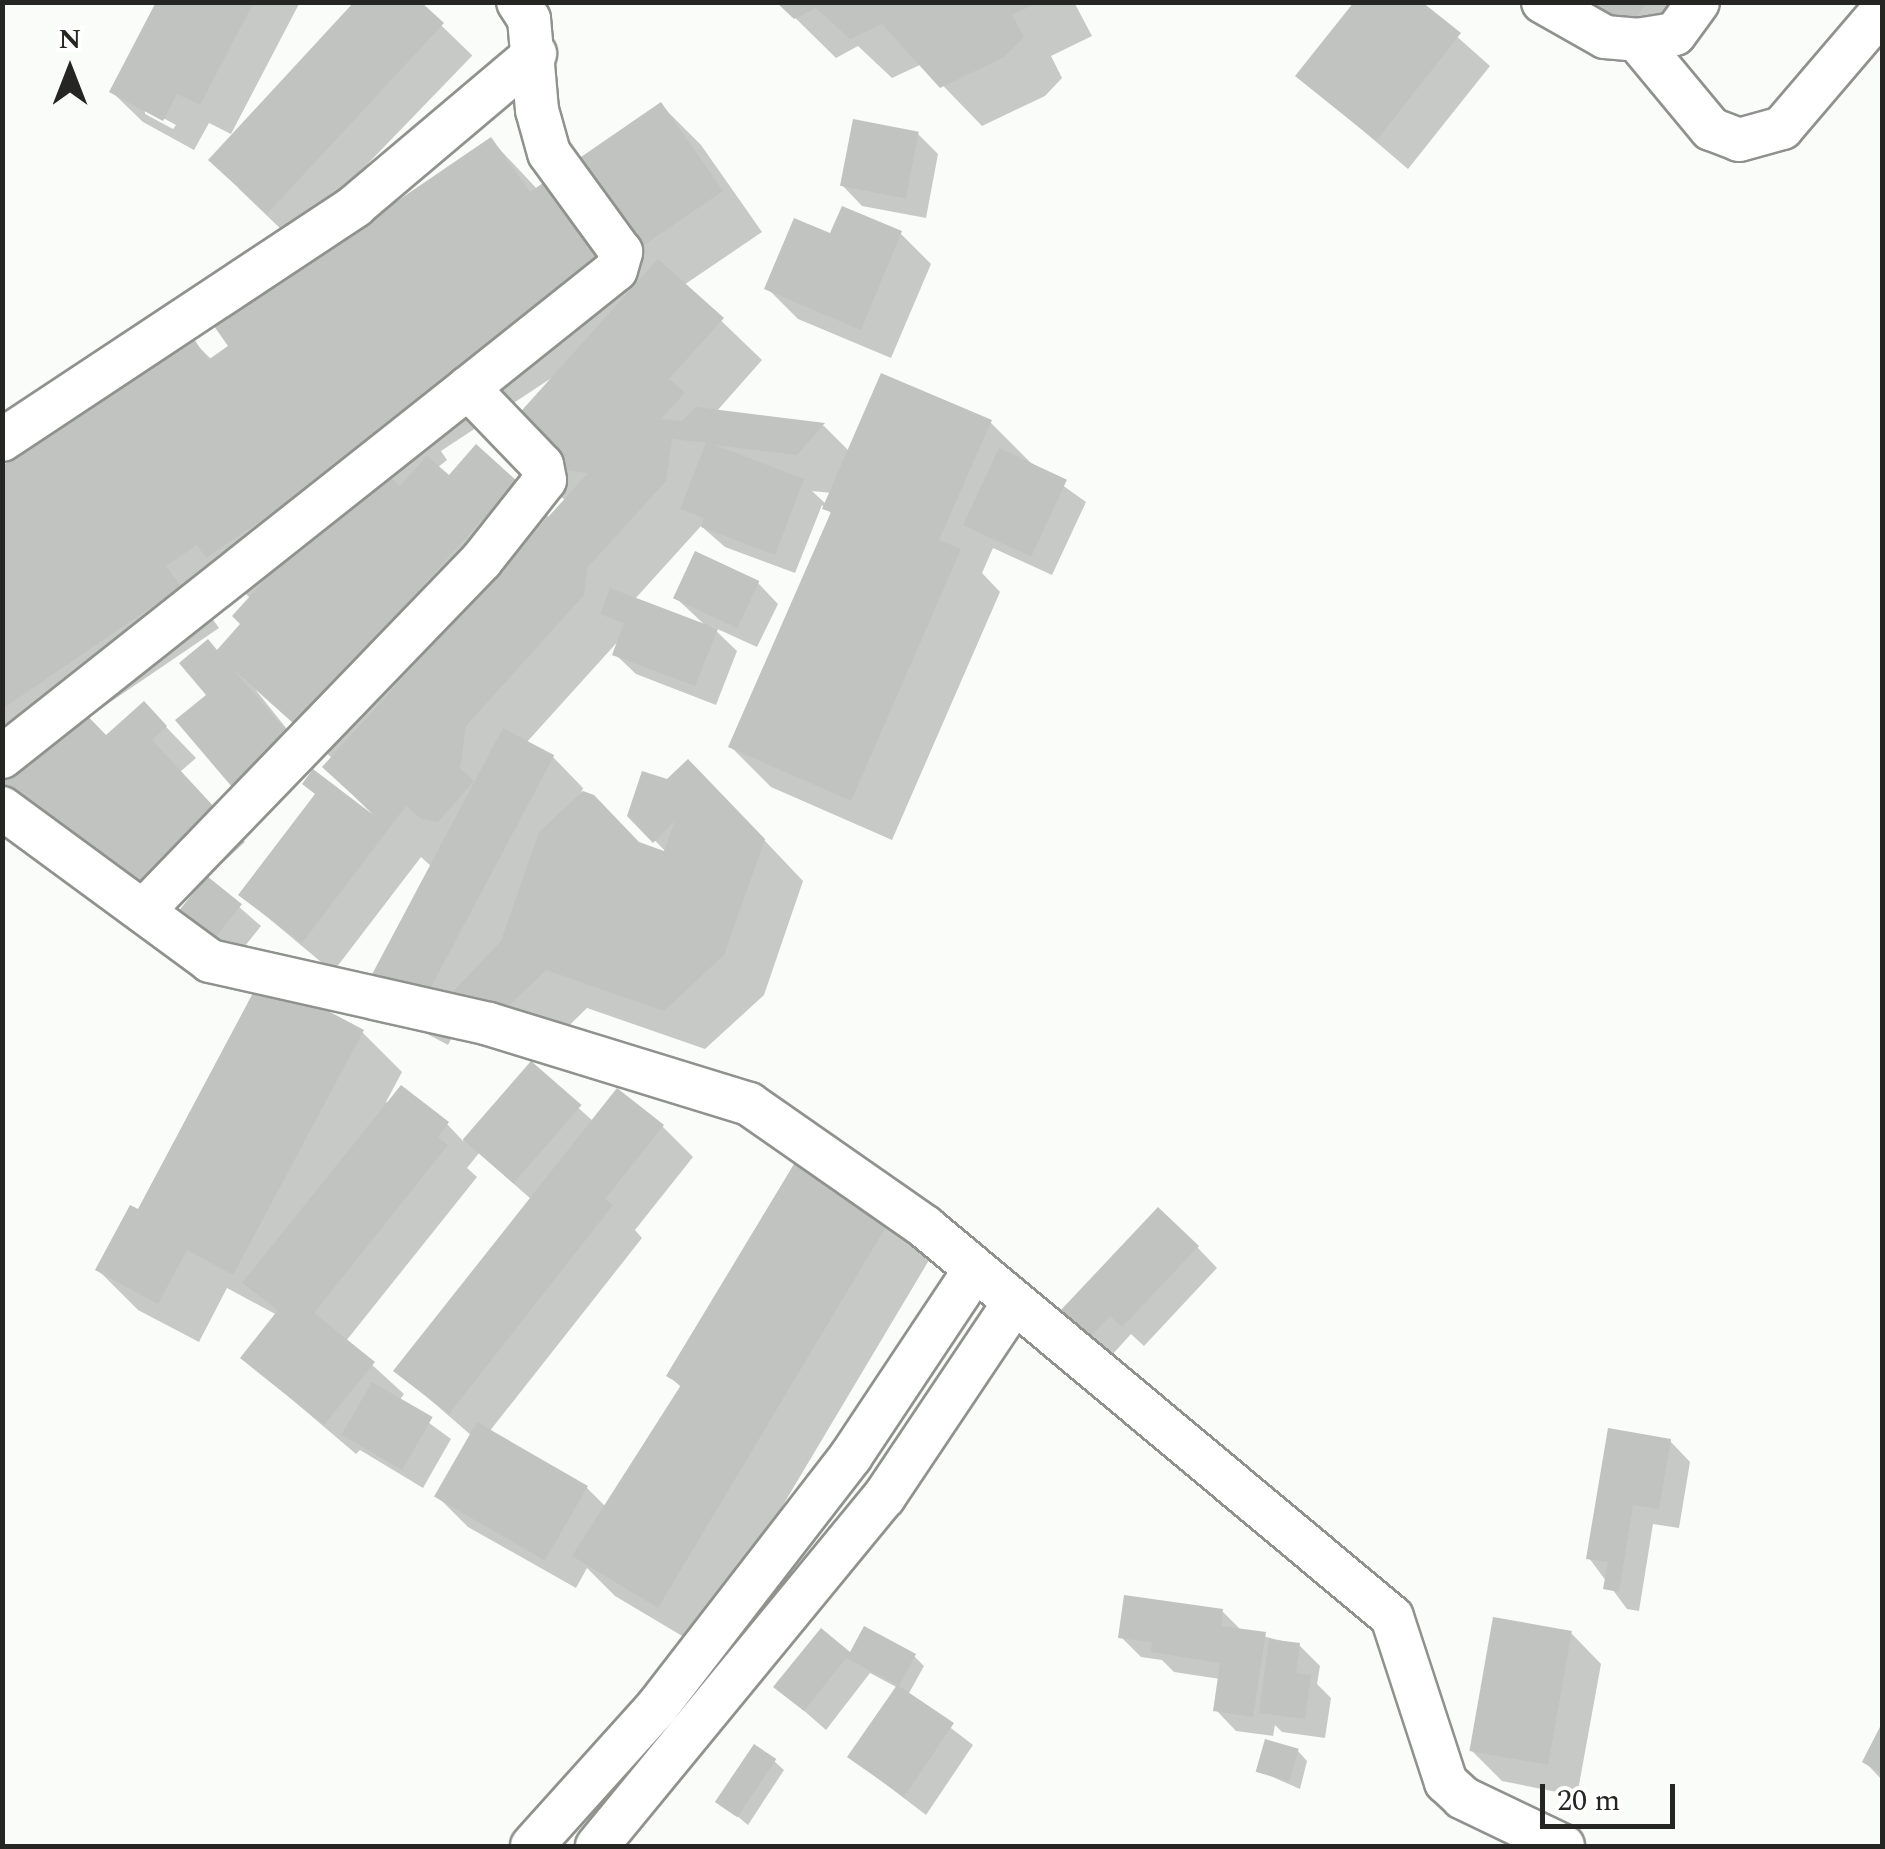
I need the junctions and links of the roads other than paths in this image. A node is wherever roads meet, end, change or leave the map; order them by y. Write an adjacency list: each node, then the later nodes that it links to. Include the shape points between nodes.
1 (518, 2): 6 (street)
2 (1544, 2): 5 (street, via 1605,37)
3 (1698, 2): 5 (street, via 1675,34)
4 (1882, 10): 5 (street, via 1782,128 1739,140 1711,129)
5 (1636, 40)
6 (535, 54): 7 (street, via 536,110 550,154 621,252 616,270); 8 (street, via 355,206)
7 (468, 388): 9 (street); 11 (street, via 542,465 544,480 534,498)
8 (2, 440)
9 (2, 757)
10 (2, 808): 11 (street)
11 (143, 912): 12 (street, via 210,960 488,1024 749,1104 925,1228)
12 (974, 1271): 13 (street); 14 (street, via 851,1456 657,1706)
13 (1012, 1306): 15 (street, via 884,1497); 16 (street, via 1392,1618 1446,1782 1462,1798)
14 (532, 1846)
15 (598, 1846)
16 (1564, 1846)

